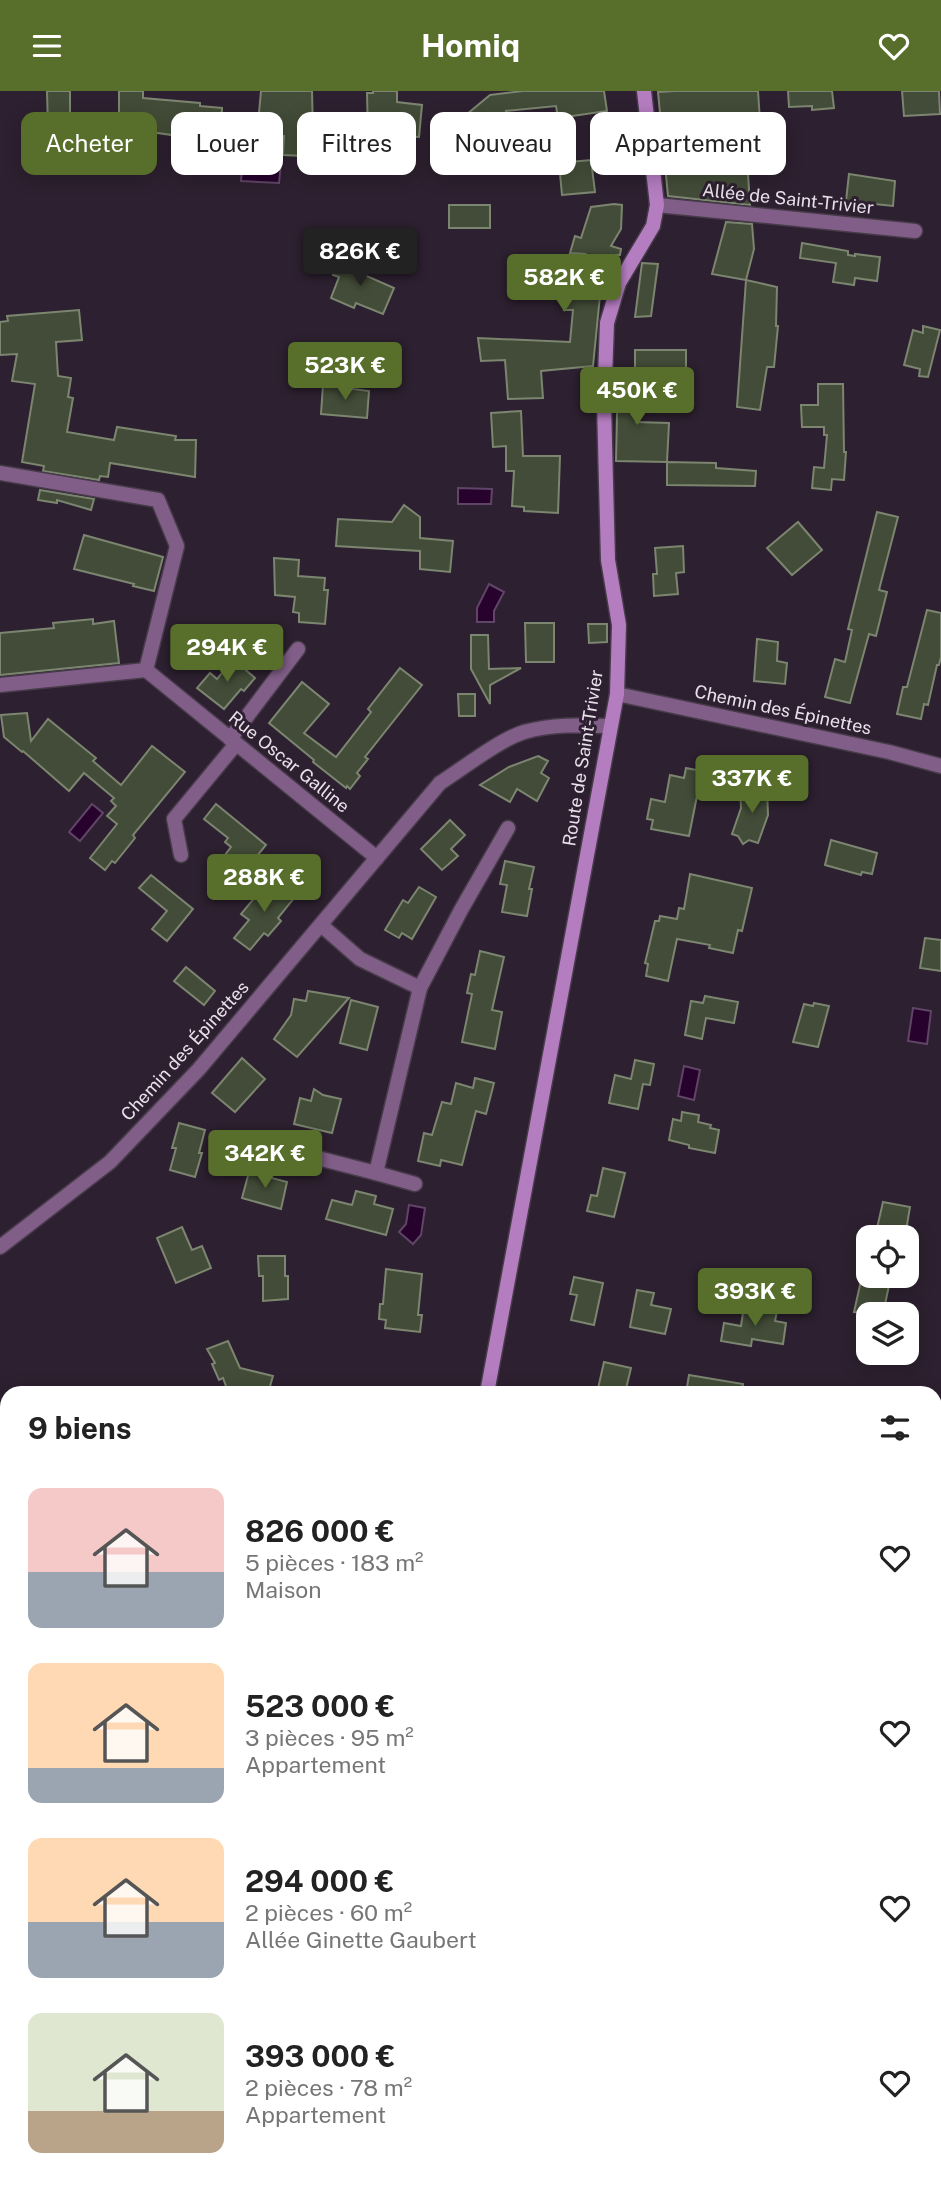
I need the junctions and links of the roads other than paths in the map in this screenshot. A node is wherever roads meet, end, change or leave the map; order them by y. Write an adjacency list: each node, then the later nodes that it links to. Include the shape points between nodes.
1 (644, 91): 2 (main road, Route de Saint-Trivier)
2 (657, 205): 3 (street, Allée de Saint-Trivier); 8 (main road, Route de Saint-Trivier, via 653,226 619,283 607,323 608,560 619,625)
3 (915, 231)
4 (0, 473): 6 (street, via 158,500 177,547)
5 (298, 649): 10 (street)
6 (146, 670): 7 (street); 10 (street, Rue Oscar Galline)
7 (0, 685)
8 (617, 694): 9 (main road, Route de Saint-Trivier); 11 (street, Chemin des Épinettes)
9 (610, 726): 14 (street, Chemin des Épinettes, via 562,725 522,733 487,752 440,783); 21 (main road, Route de Saint-Trivier)
10 (233, 741): 13 (street, via 174,819); 14 (street, Rue Oscar Galline)
11 (941, 767)
12 (508, 828): 16 (street)
13 (181, 855)
14 (377, 858): 15 (street, Chemin des Épinettes)
15 (321, 925): 16 (street, via 359,959); 20 (street, Chemin des Épinettes, via 200,1069 110,1162)
16 (420, 988): 18 (street)
17 (271, 1146): 18 (street)
18 (376, 1173): 19 (street)
19 (415, 1184)
20 (0, 1247)
21 (488, 1386)

